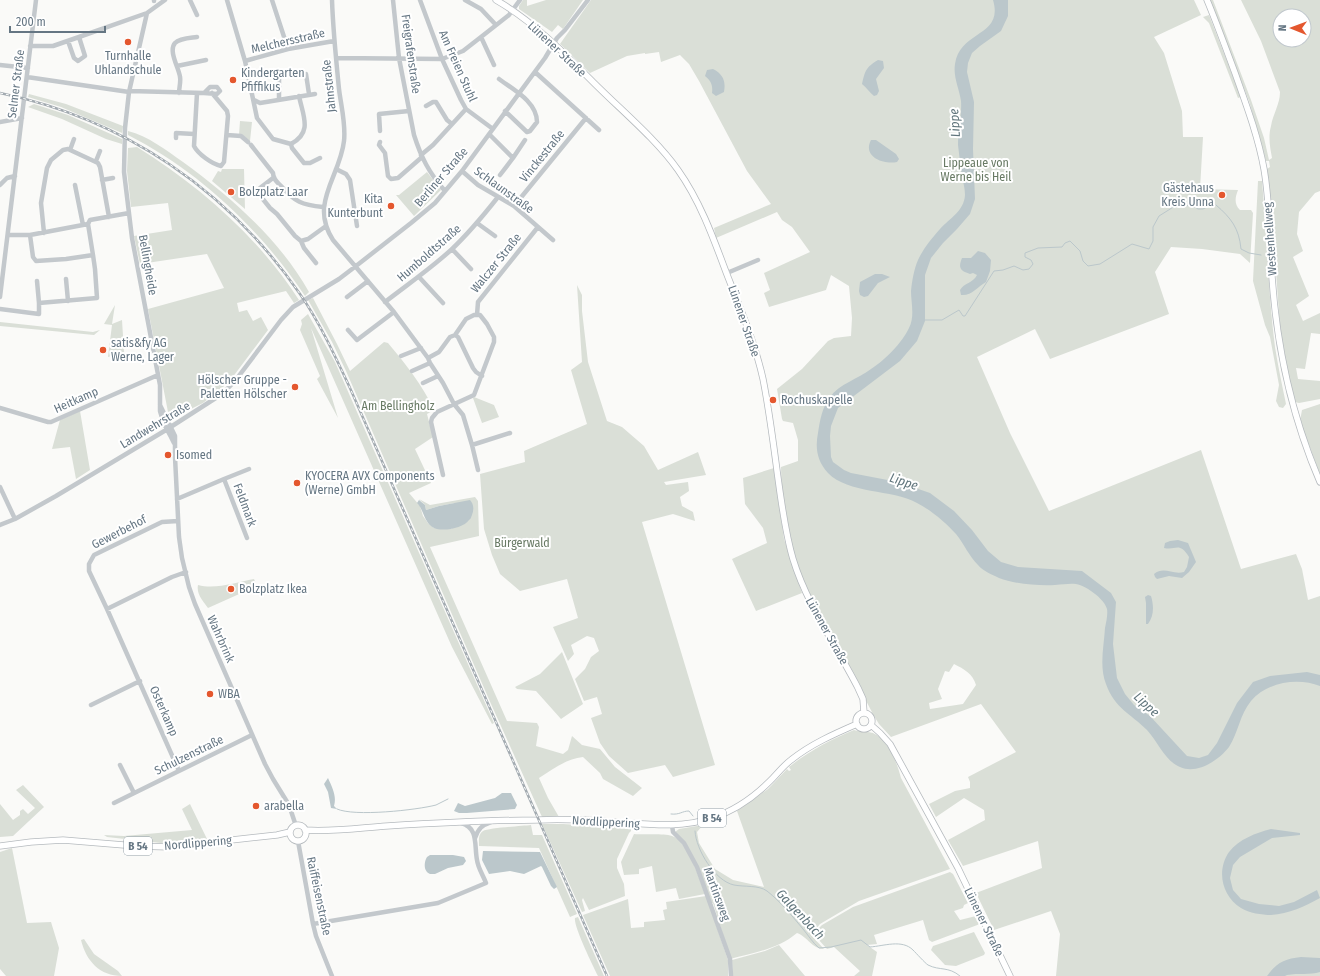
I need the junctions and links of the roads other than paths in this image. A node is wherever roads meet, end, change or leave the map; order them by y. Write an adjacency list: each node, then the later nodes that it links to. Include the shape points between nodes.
1 (36, 0): 24 (street, Selmer Straße)
2 (165, 0): 15 (street)
3 (190, 0): 16 (street)
4 (227, 0): 30 (street)
5 (272, 0): 25 (street)
6 (332, 0): 21 (street, Jahnstraße)
7 (393, 0): 27 (street, Freigrafenstraße)
8 (420, 0): 28 (street, Am Freien Stuhl)
9 (465, 0): 17 (street, via 481,9)
10 (496, 0): 14 (main road, Lünener Straße)
11 (520, 0): 14 (street)
12 (588, 0): 23 (street, Berliner Straße)
13 (1207, 0): 143 (main road, Westenhellweg, via 1248,109 1264,168 1274,298 1282,360 1293,409)
14 (513, 10): 17 (street); 23 (main road, Lünener Straße)
15 (148, 13): 18 (street); 40 (street, Bellingheide)
16 (197, 15)
17 (496, 25): 20 (street)
18 (79, 37): 22 (street); 22 (street, via 85,56 78,61 74,58)
19 (197, 37): 33 (street, via 175,43 173,50)
20 (481, 37): 28 (street, via 463,51); 32 (street)
21 (334, 40): 25 (street, Melchersstraße); 26 (street, Jahnstraße)
22 (68, 41): 24 (street, via 47,47)
23 (554, 45): 35 (street, Berliner Straße); 108 (main road, Lünener Straße, via 639,127 678,169 697,201)
24 (30, 46): 34 (street, Selmer Straße)
25 (288, 49): 30 (street, Melchersstraße)
26 (336, 58): 27 (street); 76 (street, Jahnstraße, via 344,136)
27 (399, 58): 28 (street); 53 (street, Freigrafenstraße)
28 (442, 58): 52 (street, Am Freien Stuhl)
29 (206, 60): 33 (street)
30 (246, 61): 50 (street)
31 (0, 65): 34 (street)
32 (494, 65)
33 (177, 66): 41 (street, via 180,77)
34 (28, 68): 37 (street, Selmer Straße)
35 (535, 72): 45 (street, Berliner Straße); 56 (street)
36 (306, 74): 46 (street)
37 (27, 77): 40 (street); 55 (street, Selmer Straße)
38 (279, 78): 49 (street)
39 (500, 79): 45 (street)
40 (130, 92): 41 (street); 89 (street, Bellingheide, via 124,172)
41 (179, 93): 42 (street)
42 (197, 93): 43 (street); 62 (street)
43 (204, 93): 44 (street); 44 (street, via 210,87 219,89 219,93)
44 (212, 93): 64 (street, via 228,113)
45 (519, 93): 54 (street, Berliner Straße); 54 (street, via 535,110 536,124 527,132)
46 (309, 94): 47 (street); 48 (street)
47 (315, 94)
48 (299, 96): 49 (street); 69 (street, via 305,130 299,140)
49 (280, 99): 50 (street, via 260,103)
50 (254, 100): 69 (street, via 257,118 273,139)
51 (426, 106): 58 (street, via 436,102)
52 (466, 109): 58 (street); 59 (street, Am Freien Stuhl)
53 (409, 111): 61 (street, Freigrafenstraße, via 379,114); 72 (street, Freigrafenstraße)
54 (506, 111): 59 (street, Berliner Straße)
55 (22, 118): 57 (street); 79 (street, Selmer Straße)
56 (586, 118): 60 (street); 87 (street, Vinckestraße)
57 (0, 122)
58 (452, 124): 72 (street)
59 (493, 129): 63 (street, Berliner Straße)
60 (599, 130)
61 (380, 131)
62 (194, 134): 64 (street, via 196,150 221,166 224,162); 65 (street, via 176,133)
63 (489, 134): 74 (street); 77 (street, Berliner Straße)
64 (227, 135): 81 (street, via 241,136 250,143 273,173)
65 (176, 138)
66 (74, 139): 70 (street)
67 (525, 140): 74 (street)
68 (380, 142): 72 (street, via 379,145 385,153 388,176 391,179 398,178)
69 (291, 144): 73 (street, via 304,163)
70 (70, 150): 75 (street); 96 (street, via 64,150 48,164 42,203)
71 (100, 151): 75 (street)
72 (422, 156): 85 (street, Freigrafenstraße, via 430,172)
73 (320, 158)
74 (513, 158): 78 (street)
75 (96, 161): 82 (street)
76 (336, 169): 88 (street, Jahnstraße); 94 (street, via 346,174 350,180)
77 (462, 171): 85 (street, Berliner Straße); 86 (street, Schlaunstraße)
78 (500, 175)
79 (15, 176): 83 (street, via 7,178); 97 (street, Selmer Straße)
80 (113, 178): 82 (street)
81 (273, 178): 88 (street, via 295,200); 101 (street, via 260,188 262,198)
82 (102, 180): 90 (street)
83 (0, 185)
84 (75, 185): 92 (street)
85 (445, 190): 106 (street, Berliner Straße, via 416,219)
86 (498, 197): 87 (street, Schlaunstraße); 91 (street, Humboldtstraße)
87 (514, 206): 95 (street, Schlaunstraße)
88 (323, 207): 93 (street, Jahnstraße)
89 (129, 213): 90 (street); 130 (street, Bellingheide)
90 (109, 217): 92 (street, via 90,220)
91 (477, 223): 99 (street); 102 (street, Humboldtstraße)
92 (85, 225): 96 (street); 103 (street)
93 (326, 226): 101 (street); 106 (street, Jahnstraße, via 333,240)
94 (357, 226)
95 (538, 227): 100 (street, Schlaunstraße); 123 (street, Walczer Straße, via 478,302)
96 (44, 233): 98 (street)
97 (8, 235): 98 (street); 109 (street, Selmer Straße)
98 (30, 235): 103 (street, via 33,257 36,261)
99 (495, 236)
100 (553, 240)
101 (301, 241): 105 (street)
102 (452, 249): 107 (street); 110 (street, Humboldtstraße)
103 (93, 255): 116 (street, via 98,298)
104 (758, 260): 108 (street)
105 (316, 263)
106 (356, 266): 113 (street); 120 (street, Berliner Straße)
107 (471, 269)
108 (727, 273): 154 (main road, Lünener Straße, via 753,344 763,381 792,557 811,603 860,692)
109 (1, 277): 114 (street, Selmer Straße)
110 (419, 277): 117 (street, Humboldtstraße); 119 (street)
111 (66, 279): 116 (street)
112 (37, 281): 118 (street)
113 (368, 281): 115 (street); 117 (street)
114 (0, 297)
115 (347, 297)
116 (68, 300): 118 (street)
117 (385, 302): 122 (street)
118 (39, 303): 121 (street, via 39,314)
119 (443, 303)
120 (293, 307): 136 (street, Landwehrstraße, via 224,392)
121 (0, 309)
122 (394, 312): 124 (street, via 357,340); 126 (street)
123 (477, 315): 125 (street, via 466,319); 132 (street, via 483,318 494,337)
124 (348, 330)
125 (455, 335): 128 (street, via 450,337); 132 (street, via 473,368)
126 (421, 348): 127 (street); 128 (street)
127 (401, 356)
128 (429, 360): 129 (street); 131 (street)
129 (412, 371)
130 (158, 375): 135 (street, Heitkamp, via 51,422); 136 (street, Bellingheide, via 160,405)
131 (438, 376): 133 (street); 134 (street)
132 (482, 376): 134 (street, via 474,395)
133 (423, 383)
134 (454, 404): 138 (street, via 463,416); 141 (street, via 437,412 431,422)
135 (0, 408)
136 (169, 429): 145 (street, Wahrbrink, via 175,436); 146 (street, Landwehrstraße)
137 (510, 433): 138 (street)
138 (472, 445): 140 (street)
139 (249, 469): 142 (street, Feldmark)
140 (478, 470)
141 (443, 475)
142 (224, 479): 145 (street, Feldmark); 149 (street, Feldmark)
143 (1320, 482)
144 (0, 487): 146 (street)
145 (177, 499): 147 (street, Wahrbrink)
146 (15, 520): 148 (street, Landwehrstraße)
147 (178, 521): 150 (street, Wahrbrink); 151 (street, Gewerbehof, via 158,524 92,557 89,571)
148 (0, 525)
149 (247, 538)
150 (186, 572): 151 (street); 157 (street, Wahrbrink, via 195,604)
151 (108, 609): 152 (street, Osterkamp)
152 (140, 681): 153 (street, Osterkamp); 159 (street, Osterkamp)
153 (91, 705)
154 (864, 713): 155 (main road, via 857,718); 156 (main road, via 871,717)
155 (857, 724): 156 (main road, via 862,728); 164 (main road, Nordlippering / B 54, via 803,751 759,791 735,808 701,821)
156 (871, 725): 174 (main road, Lünener Straße, via 890,744 954,862)
157 (252, 735): 159 (street, Schulzenstraße); 165 (street, Wahrbrink, via 289,805)
158 (120, 765): 160 (street)
159 (179, 771): 160 (street, Schulzenstraße)
160 (134, 793): 161 (street, Schulzenstraße)
161 (114, 803)
162 (495, 821): 163 (main road, Nordlippering / B 54); 164 (main road, Nordlippering / B 54, via 562,820); 168 (street, via 481,827)
163 (459, 822): 166 (main road, Nordlippering / B 54); 168 (street, via 469,827)
164 (672, 825): 173 (street, Martinsweg, via 673,832 684,843 697,867 730,959)
165 (296, 826): 166 (main road, via 301,826); 167 (main road)
166 (305, 833): 169 (main road, via 302,840)
167 (290, 834): 169 (main road, via 294,841); 170 (main road, Nordlippering / B 54, via 169,847 64,840)
168 (475, 838): 171 (street, via 477,862 486,883 438,903)
169 (298, 841): 171 (street, Raiffeisenstraße)
170 (0, 846)
171 (312, 924): 172 (street, Raiffeisenstraße)
172 (332, 976)
173 (731, 976)
174 (1010, 976)

